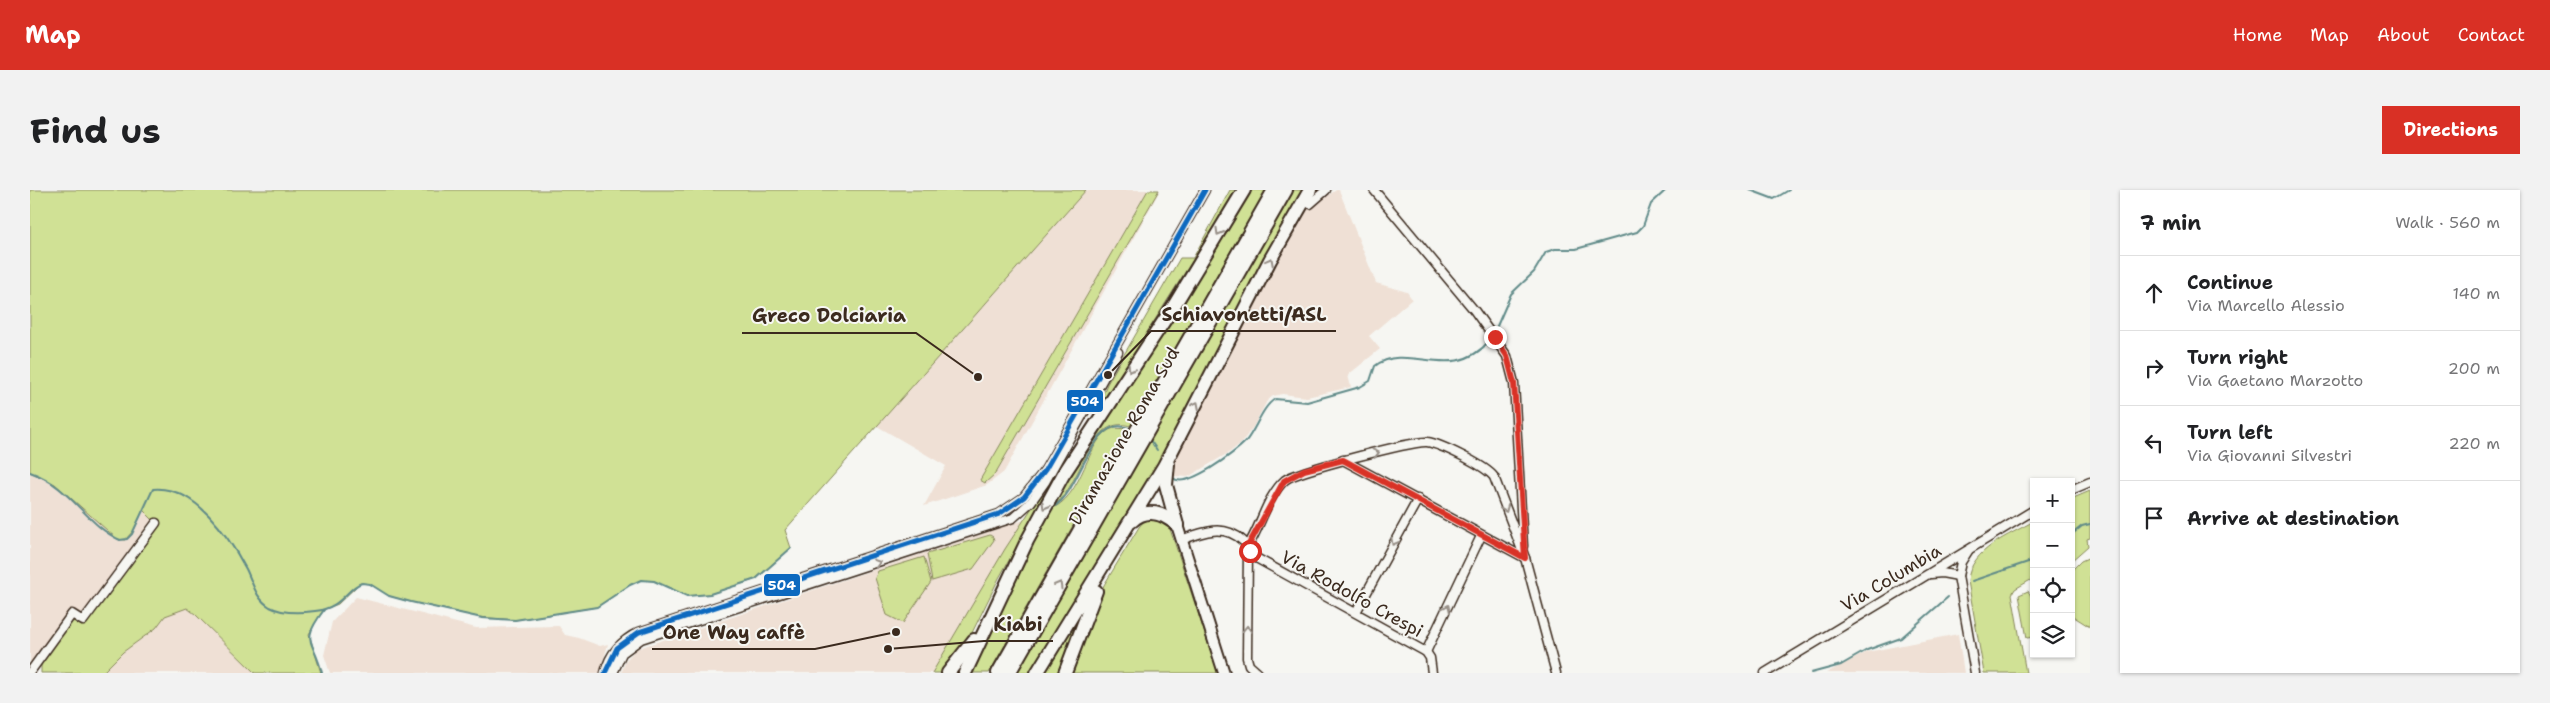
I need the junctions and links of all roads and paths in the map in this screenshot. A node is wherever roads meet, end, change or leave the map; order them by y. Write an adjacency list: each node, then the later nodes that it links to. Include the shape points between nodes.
1 (1205, 190): 15 (street, via 1042,475)
2 (1211, 190): 17 (street, via 1045,482 1024,510)
3 (1244, 190): 29 (highway, one-way to 29, via 1180,296 1063,474)
4 (1274, 190): 37 (highway, Diramazione Roma Sud)
5 (1286, 190): 38 (highway, Diramazione Roma Sud, one-way to 5)
6 (1310, 190): 10 (highway, one-way to 6, via 1284,234)
7 (1326, 190): 9 (street)
8 (1374, 190): 26 (street, via 1503,349 1512,374)
9 (1310, 204)
10 (1174, 449): 19 (highway); 20 (highway, via 1166,480)
11 (1343, 460): 14 (street); 24 (street, via 1304,470 1284,481); 26 (street, one-way to 26, via 1426,442 1487,470 1495,480)
12 (2090, 482): 13 (street)
13 (2075, 488)
14 (1418, 500): 21 (street); 30 (street, one-way to 30)
15 (1018, 503): 17 (street); 33 (street, via 999,514 639,632 616,649)
16 (2030, 512): 25 (street, Via Columbia)
17 (1005, 522): 34 (street, one-way to 17, via 624,650 641,639)
18 (156, 523): 32 (street, via 83,621 72,614)
19 (1129, 525): 20 (highway, via 1141,514 1155,513); 22 (highway)
20 (1177, 525): 23 (main road)
21 (1481, 536): 26 (street); 31 (street, one-way to 21)
22 (1120, 540): 39 (highway); 40 (highway, via 1091,601)
23 (1181, 540): 24 (street, Via Rodolfo Crespi, via 1218,530 1238,537); 41 (main road)
24 (1248, 546): 30 (street, Via Rodolfo Crespi, via 1258,559); 42 (street, one-way to 24, via 1250,668 1247,658)
25 (1974, 547): 27 (street, Via Columbia); 28 (street, via 1963,559)
26 (1525, 558): 44 (street)
27 (1924, 576): 28 (street, via 1942,573); 45 (street, Via Columbia)
28 (1958, 576): 46 (street)
29 (994, 609): 35 (highway); 36 (highway)
30 (1356, 612): 31 (street, Via Rodolfo Crespi)
31 (1426, 652): 43 (street, Via Rodolfo Crespi)
32 (30, 672)
33 (605, 673)
34 (613, 673)
35 (948, 673)
36 (964, 673)
37 (998, 673)
38 (1009, 673)
39 (1038, 673)
40 (1065, 673)
41 (1224, 673)
42 (1258, 673)
43 (1432, 673)
44 (1556, 673)
45 (1764, 673)
46 (1975, 673)

